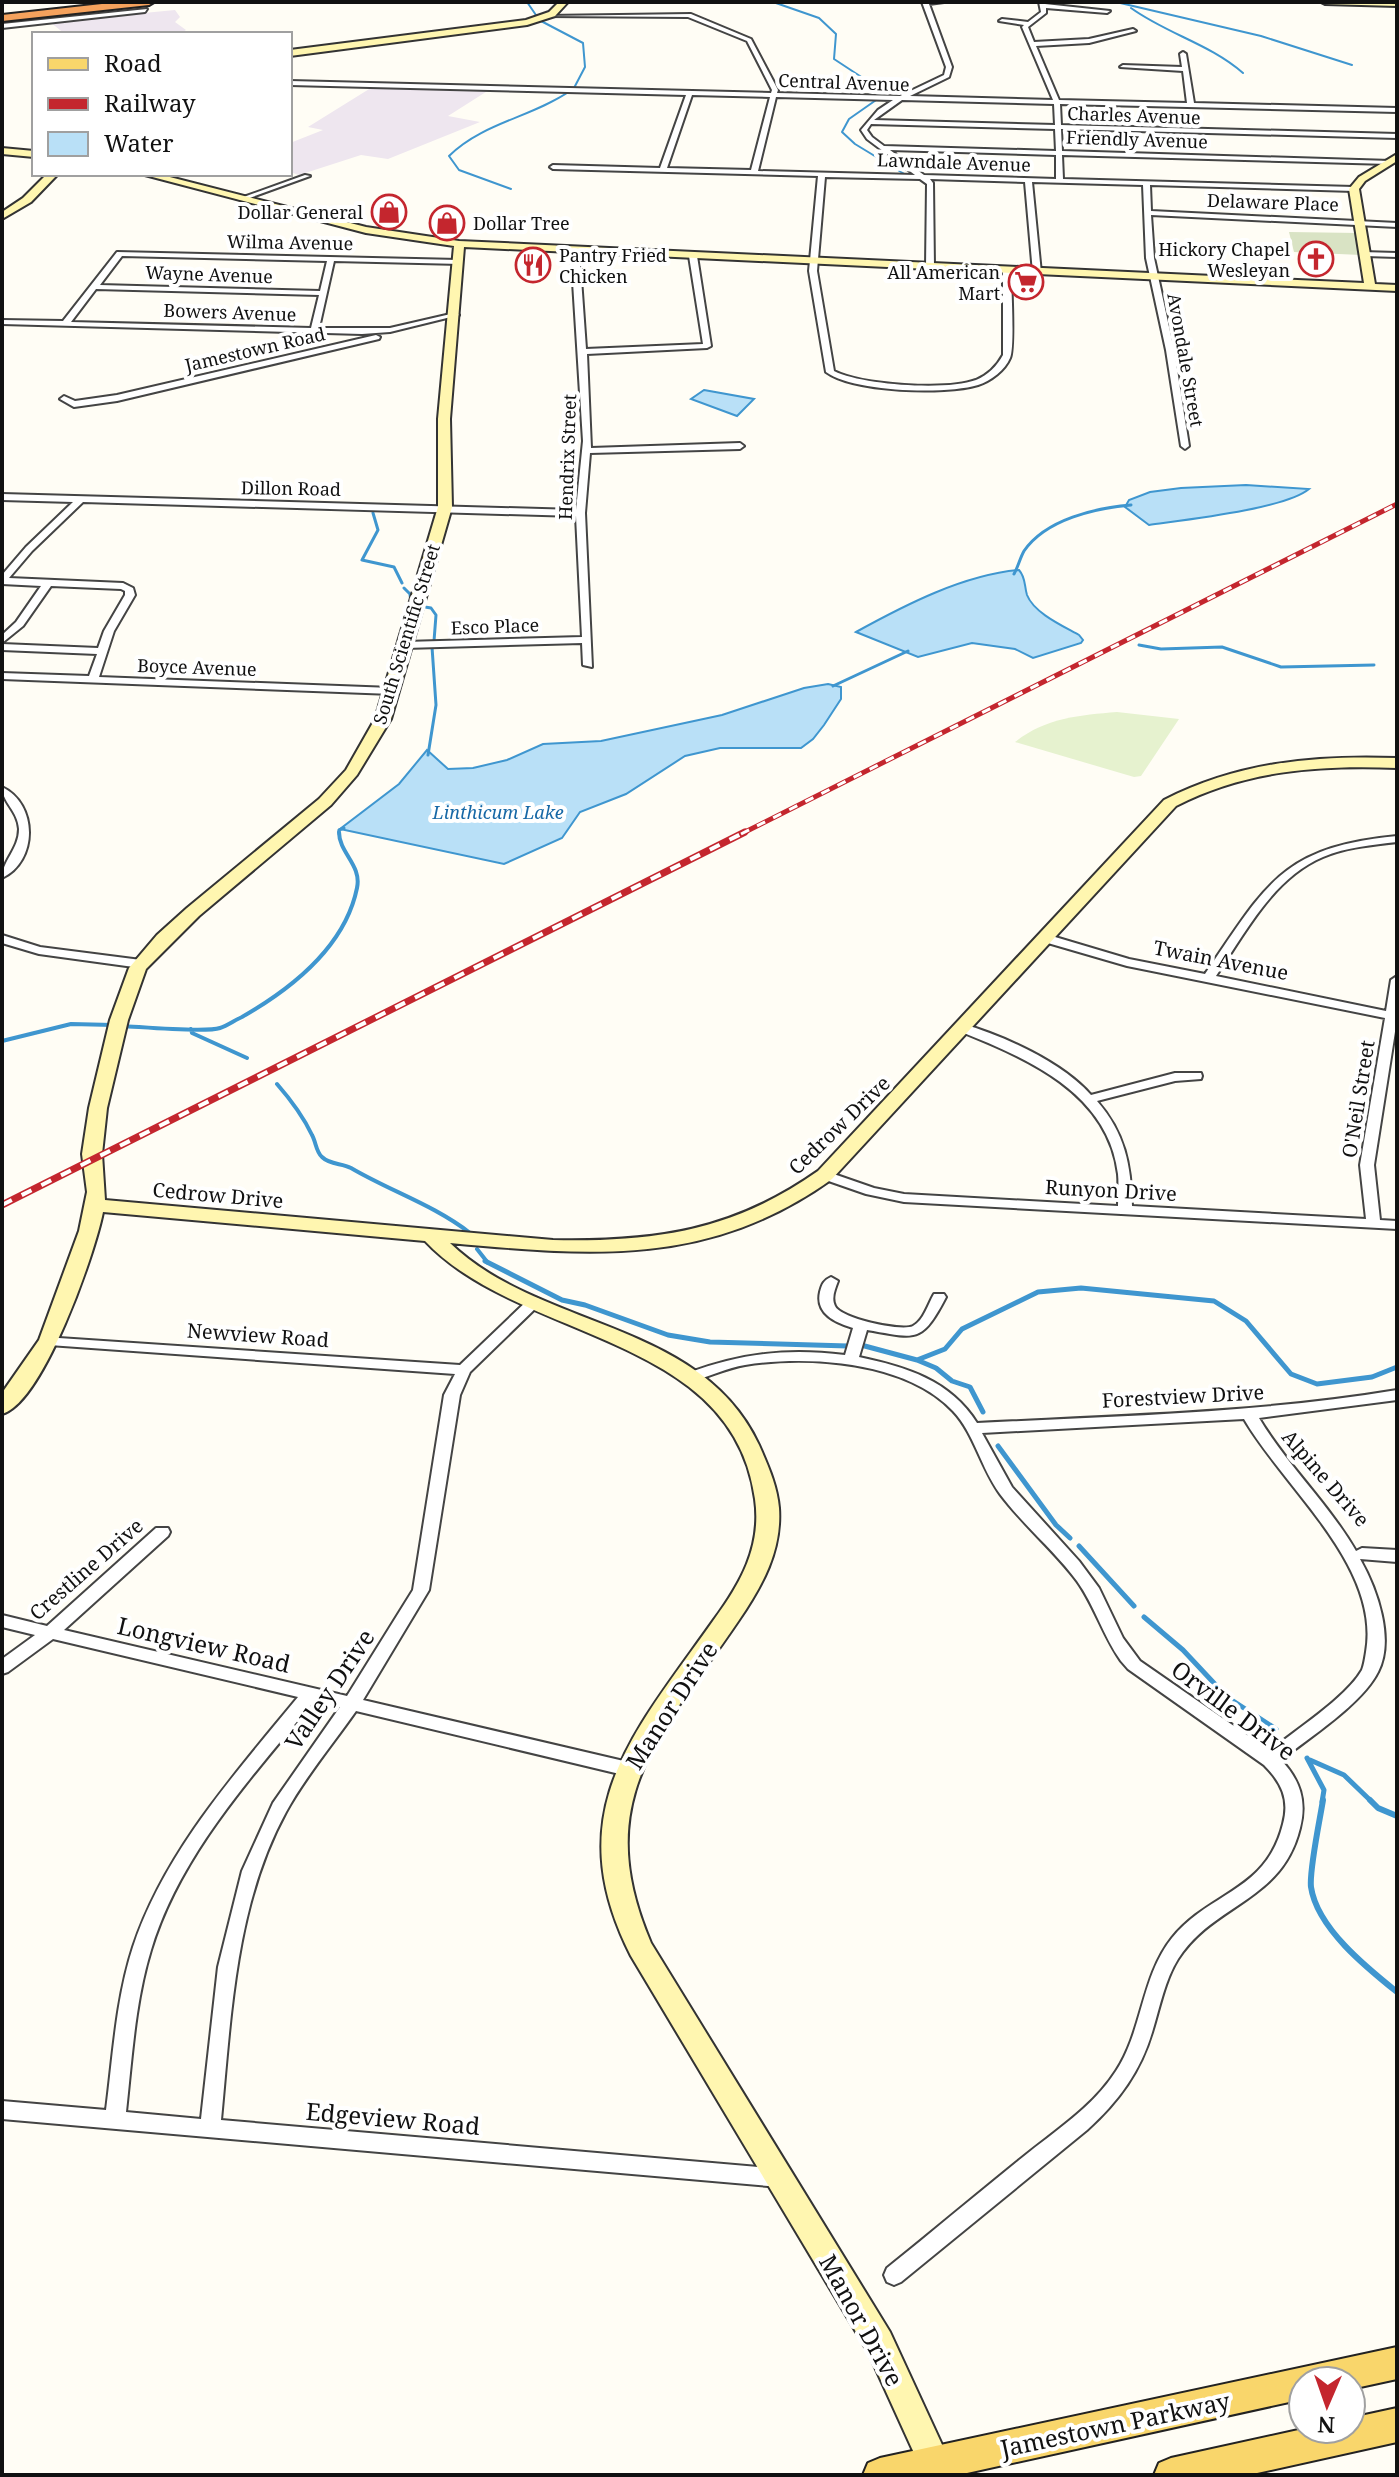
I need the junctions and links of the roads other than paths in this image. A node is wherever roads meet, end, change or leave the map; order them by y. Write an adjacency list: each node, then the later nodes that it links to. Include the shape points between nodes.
1 (121, 2): 12 (highway)
2 (564, 2): 13 (street)
3 (925, 2): 4 (street); 28 (street, via 949,72)
4 (941, 2)
5 (971, 2): 7 (street)
6 (1325, 2): 9 (street)
7 (986, 4)
8 (1043, 4): 11 (street); 14 (street, via 1044,12)
9 (1397, 4)
10 (147, 6): 12 (highway); 18 (street)
11 (1107, 11)
12 (2, 16)
13 (549, 16): 21 (street); 27 (street, via 694,16 744,36)
14 (1037, 17): 15 (street); 17 (street)
15 (1046, 18)
16 (1002, 21): 17 (street)
17 (1027, 23): 20 (street)
18 (2, 26)
19 (1133, 31): 20 (street, via 1089,41)
20 (1033, 44): 29 (street)
21 (292, 53)
22 (1183, 54): 24 (street)
23 (1123, 67): 24 (street)
24 (1185, 69): 30 (street)
25 (292, 83): 26 (street, Central Avenue)
26 (690, 92): 27 (street, Central Avenue); 41 (street)
27 (775, 94): 28 (street, Central Avenue); 42 (street)
28 (900, 98): 29 (street, Central Avenue); 32 (street)
29 (1057, 102): 30 (street, Central Avenue); 33 (street)
30 (1191, 105): 31 (street, Central Avenue)
31 (1397, 110)
32 (870, 122): 33 (street, Charles Avenue); 35 (street, via 866,134)
33 (1059, 127): 34 (street, Charles Avenue); 37 (street)
34 (1397, 136)
35 (884, 148): 37 (street, Friendly Avenue); 47 (street)
36 (2, 151): 38 (street)
37 (1061, 153): 39 (street, Friendly Avenue); 49 (street)
38 (32, 154)
39 (1393, 160): 51 (street)
40 (553, 167): 41 (street, Lawndale Avenue)
41 (663, 170): 42 (street, Lawndale Avenue)
42 (754, 172): 43 (street, Lawndale Avenue)
43 (822, 174): 47 (street, Lawndale Avenue); 64 (street)
44 (51, 176): 54 (street)
45 (154, 176): 52 (street)
46 (307, 176): 52 (street)
47 (925, 177): 48 (street, Lawndale Avenue); 65 (street, via 931,186)
48 (1028, 180): 49 (street, Lawndale Avenue); 67 (street)
49 (1060, 180): 50 (street, Lawndale Avenue)
50 (1146, 183): 51 (street, Lawndale Avenue); 53 (street, Avondale Street)
51 (1354, 189): 55 (street)
52 (242, 199): 57 (street, via 381,233)
53 (1147, 213): 55 (street, Delaware Place); 68 (street, Avondale Street)
54 (2, 216)
55 (1360, 223): 56 (street, Delaware Place); 59 (street)
56 (1397, 225)
57 (459, 244): 58 (street); 63 (street, South Scientific Street)
58 (575, 250): 61 (street); 77 (street, Hendrix Street)
59 (1365, 254): 60 (street); 70 (street)
60 (1397, 255)
61 (693, 256): 64 (street); 77 (street, via 707,346)
62 (331, 259): 63 (street, Wilma Avenue); 69 (street, Wilma Avenue, via 121,254); 72 (street)
63 (458, 262): 73 (street, South Scientific Street)
64 (814, 262): 65 (street); 66 (street, via 830,372 862,383 959,386 995,372 1007,355)
65 (930, 267): 66 (street)
66 (1007, 271): 67 (street)
67 (1037, 273): 68 (street)
68 (1155, 278): 70 (street); 80 (street, Avondale Street)
69 (94, 287): 72 (street, Wayne Avenue); 75 (street)
70 (1370, 287): 71 (street)
71 (1397, 288)
72 (323, 293): 76 (street)
73 (454, 317): 76 (street, Bowers Avenue, via 382,331); 78 (street, Jamestown Road, via 117,398 74,404); 84 (street, South Scientific Street, via 444,419)
74 (2, 322): 75 (street, Bowers Avenue)
75 (65, 324): 76 (street, Bowers Avenue)
76 (314, 331)
77 (583, 352): 81 (street, Hendrix Street)
78 (64, 399)
79 (740, 446): 81 (street)
80 (1185, 446)
81 (585, 451): 85 (street, Hendrix Street)
82 (2, 497): 83 (street, Dillon Road)
83 (81, 499): 84 (street, Dillon Road); 86 (street)
84 (445, 507): 85 (street, Dillon Road); 90 (street, South Scientific Street)
85 (580, 513): 89 (street, Hendrix Street)
86 (3, 577): 87 (street, via 7,583)
87 (47, 584): 88 (street, via 20,624); 92 (street, via 130,590)
88 (2, 640)
89 (587, 640): 90 (street, Esco Place); 93 (street, Hendrix Street)
90 (405, 645): 96 (street, South Scientific Street)
91 (2, 647): 92 (street)
92 (102, 651): 95 (street)
93 (588, 665)
94 (2, 676): 95 (street, Boyce Avenue)
95 (93, 680): 96 (street, Boyce Avenue)
96 (392, 691): 103 (street, South Scientific Street, via 369,745 334,793 183,921)
97 (1397, 763): 101 (street, Cedrow Drive, via 1271,769 1184,795 1159,812)
98 (2, 790): 100 (street, via 19,806 26,827 23,847)
99 (1397, 839): 104 (street, via 1341,849 1297,867 1262,903)
100 (2, 875)
101 (1045, 938): 104 (street, Twain Avenue); 107 (street, Cedrow Drive)
102 (2, 939): 103 (street, via 39,950)
103 (141, 964): 111 (street, South Scientific Street, via 118,1025 95,1125)
104 (1209, 978): 106 (street, Twain Avenue)
105 (1397, 980): 106 (street, O'Neil Street)
106 (1392, 1016): 113 (street, O'Neil Street, via 1367,1165)
107 (963, 1028): 109 (street, via 1034,1059); 110 (street, Cedrow Drive)
108 (1196, 1076): 109 (street)
109 (1089, 1099): 112 (street, via 1121,1151)
110 (825, 1175): 112 (street, Runyon Drive, via 904,1198); 115 (street, Cedrow Drive, via 796,1196 726,1230 680,1241 609,1248)
111 (96, 1205): 115 (street, Cedrow Drive); 120 (street, South Scientific Street)
112 (1125, 1211): 113 (street, Runyon Drive)
113 (1374, 1224): 114 (street, Runyon Drive)
114 (1397, 1225)
115 (433, 1237): 118 (street, Manor Drive, via 467,1268)
116 (831, 1281): 119 (street, via 827,1305 834,1317)
117 (939, 1297): 119 (street, via 924,1325 914,1331)
118 (534, 1302): 122 (street, Valley Drive); 123 (street, Manor Drive, via 633,1343)
119 (861, 1325): 121 (street)
120 (49, 1340): 122 (street, Newview Road); 125 (street, South Scientific Street)
121 (851, 1361): 123 (street, Orville Drive, via 748,1360); 127 (street, Orville Drive, via 926,1381 957,1406)
122 (464, 1370): 135 (street, Valley Drive, via 452,1395 421,1590)
123 (693, 1376): 137 (street, Manor Drive, via 726,1407 753,1451 767,1499 765,1544 747,1589)
124 (1397, 1395): 126 (street, Forestview Drive)
125 (2, 1407)
126 (1248, 1413): 127 (street, Forestview Drive); 129 (street, Alpine Drive, via 1267,1444)
127 (971, 1428): 136 (street, Orville Drive, via 1003,1487 1094,1593 1122,1653)
128 (162, 1532): 132 (street, Crestline Drive)
129 (1362, 1554): 130 (street); 136 (street, Alpine Drive, via 1386,1611 1379,1657 1357,1686)
130 (1397, 1556)
131 (2, 1621): 132 (street, Longview Road)
132 (51, 1632): 133 (street, Crestline Drive); 134 (street, Longview Road)
133 (2, 1668)
134 (311, 1693): 135 (street, Longview Road); 139 (street, Valley Drive, via 209,1823 149,1928 137,1970)
135 (352, 1703): 137 (street, Longview Road); 140 (street, Valley Drive, via 279,1808 251,1871 227,1967)
136 (1270, 1760): 142 (street, Orville Drive, via 1288,1779 1295,1798 1289,1840 1262,1880 1193,1929 1172,1953 1143,2038 1121,2079 1088,2116)
137 (628, 1769): 141 (street, Manor Drive, via 612,1835 623,1907 640,1948)
138 (2, 2110): 139 (street, Edgeview Road)
139 (115, 2120): 140 (street, Edgeview Road)
140 (210, 2128): 141 (street, Edgeview Road)
141 (780, 2178): 147 (street, Manor Drive, via 879,2342)
142 (894, 2275)
143 (1397, 2363): 144 (main road)
144 (1367, 2370)
145 (1287, 2387): 147 (main road, Jamestown Parkway)
146 (1397, 2425): 149 (main road)
147 (938, 2469): 148 (main road, Jamestown Parkway)
148 (880, 2475)
149 (1171, 2475)

